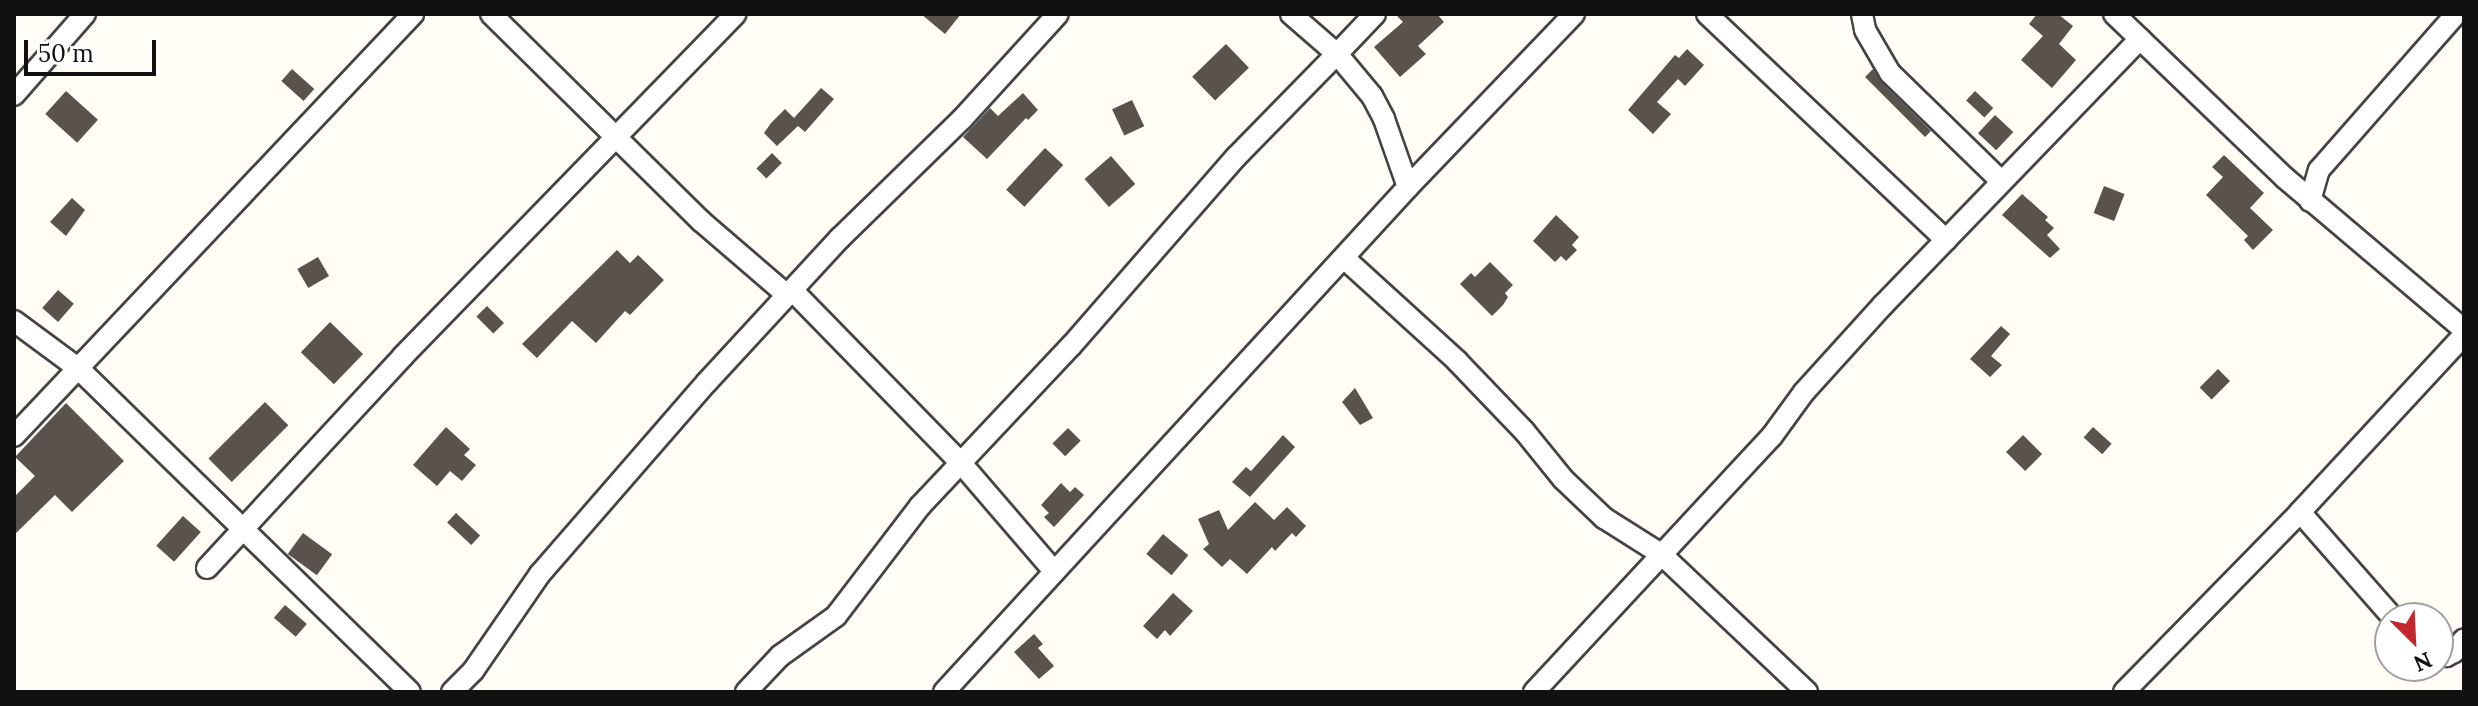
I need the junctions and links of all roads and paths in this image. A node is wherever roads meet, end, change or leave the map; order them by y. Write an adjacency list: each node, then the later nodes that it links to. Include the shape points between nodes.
1 (85, 14): 15 (street)
2 (413, 14): 27 (street)
3 (491, 14): 16 (street)
4 (736, 14): 16 (street)
5 (1058, 14): 24 (street)
6 (1291, 14): 14 (street)
7 (1375, 14): 14 (street)
8 (1574, 14): 20 (street)
9 (1707, 14): 22 (street)
10 (1862, 14): 19 (street, via 1865,30 1890,73)
11 (2114, 14): 13 (street)
12 (2456, 14): 17 (street)
13 (2140, 39): 18 (street); 19 (street)
14 (1337, 54): 20 (street, via 1372,96); 29 (street, via 1236,157)
15 (14, 95)
16 (615, 137): 24 (street, via 701,221); 31 (street)
17 (2319, 170): 18 (street); 21 (street)
18 (2285, 178): 21 (street)
19 (2001, 181): 22 (street)
20 (1408, 187): 23 (street)
21 (2310, 201): 26 (street)
22 (1946, 240): 32 (street)
23 (1344, 258): 32 (street, via 1457,361 1604,518); 34 (street)
24 (790, 292): 29 (street); 36 (street, via 585,519 540,574)
25 (14, 321): 27 (street)
26 (2464, 332): 30 (street)
27 (79, 369): 28 (street); 31 (street)
28 (14, 436)
29 (961, 463): 34 (street); 38 (street, via 883,551 836,616 780,656)
30 (2300, 512): 35 (street); 42 (street)
31 (244, 530): 33 (street); 37 (street)
32 (1661, 554): 40 (street); 41 (street)
33 (207, 568)
34 (1054, 571): 39 (street)
35 (2379, 602)
36 (465, 688)
37 (410, 692)
38 (746, 692)
39 (944, 692)
40 (1534, 692)
41 (1807, 692)
42 (2124, 692)

